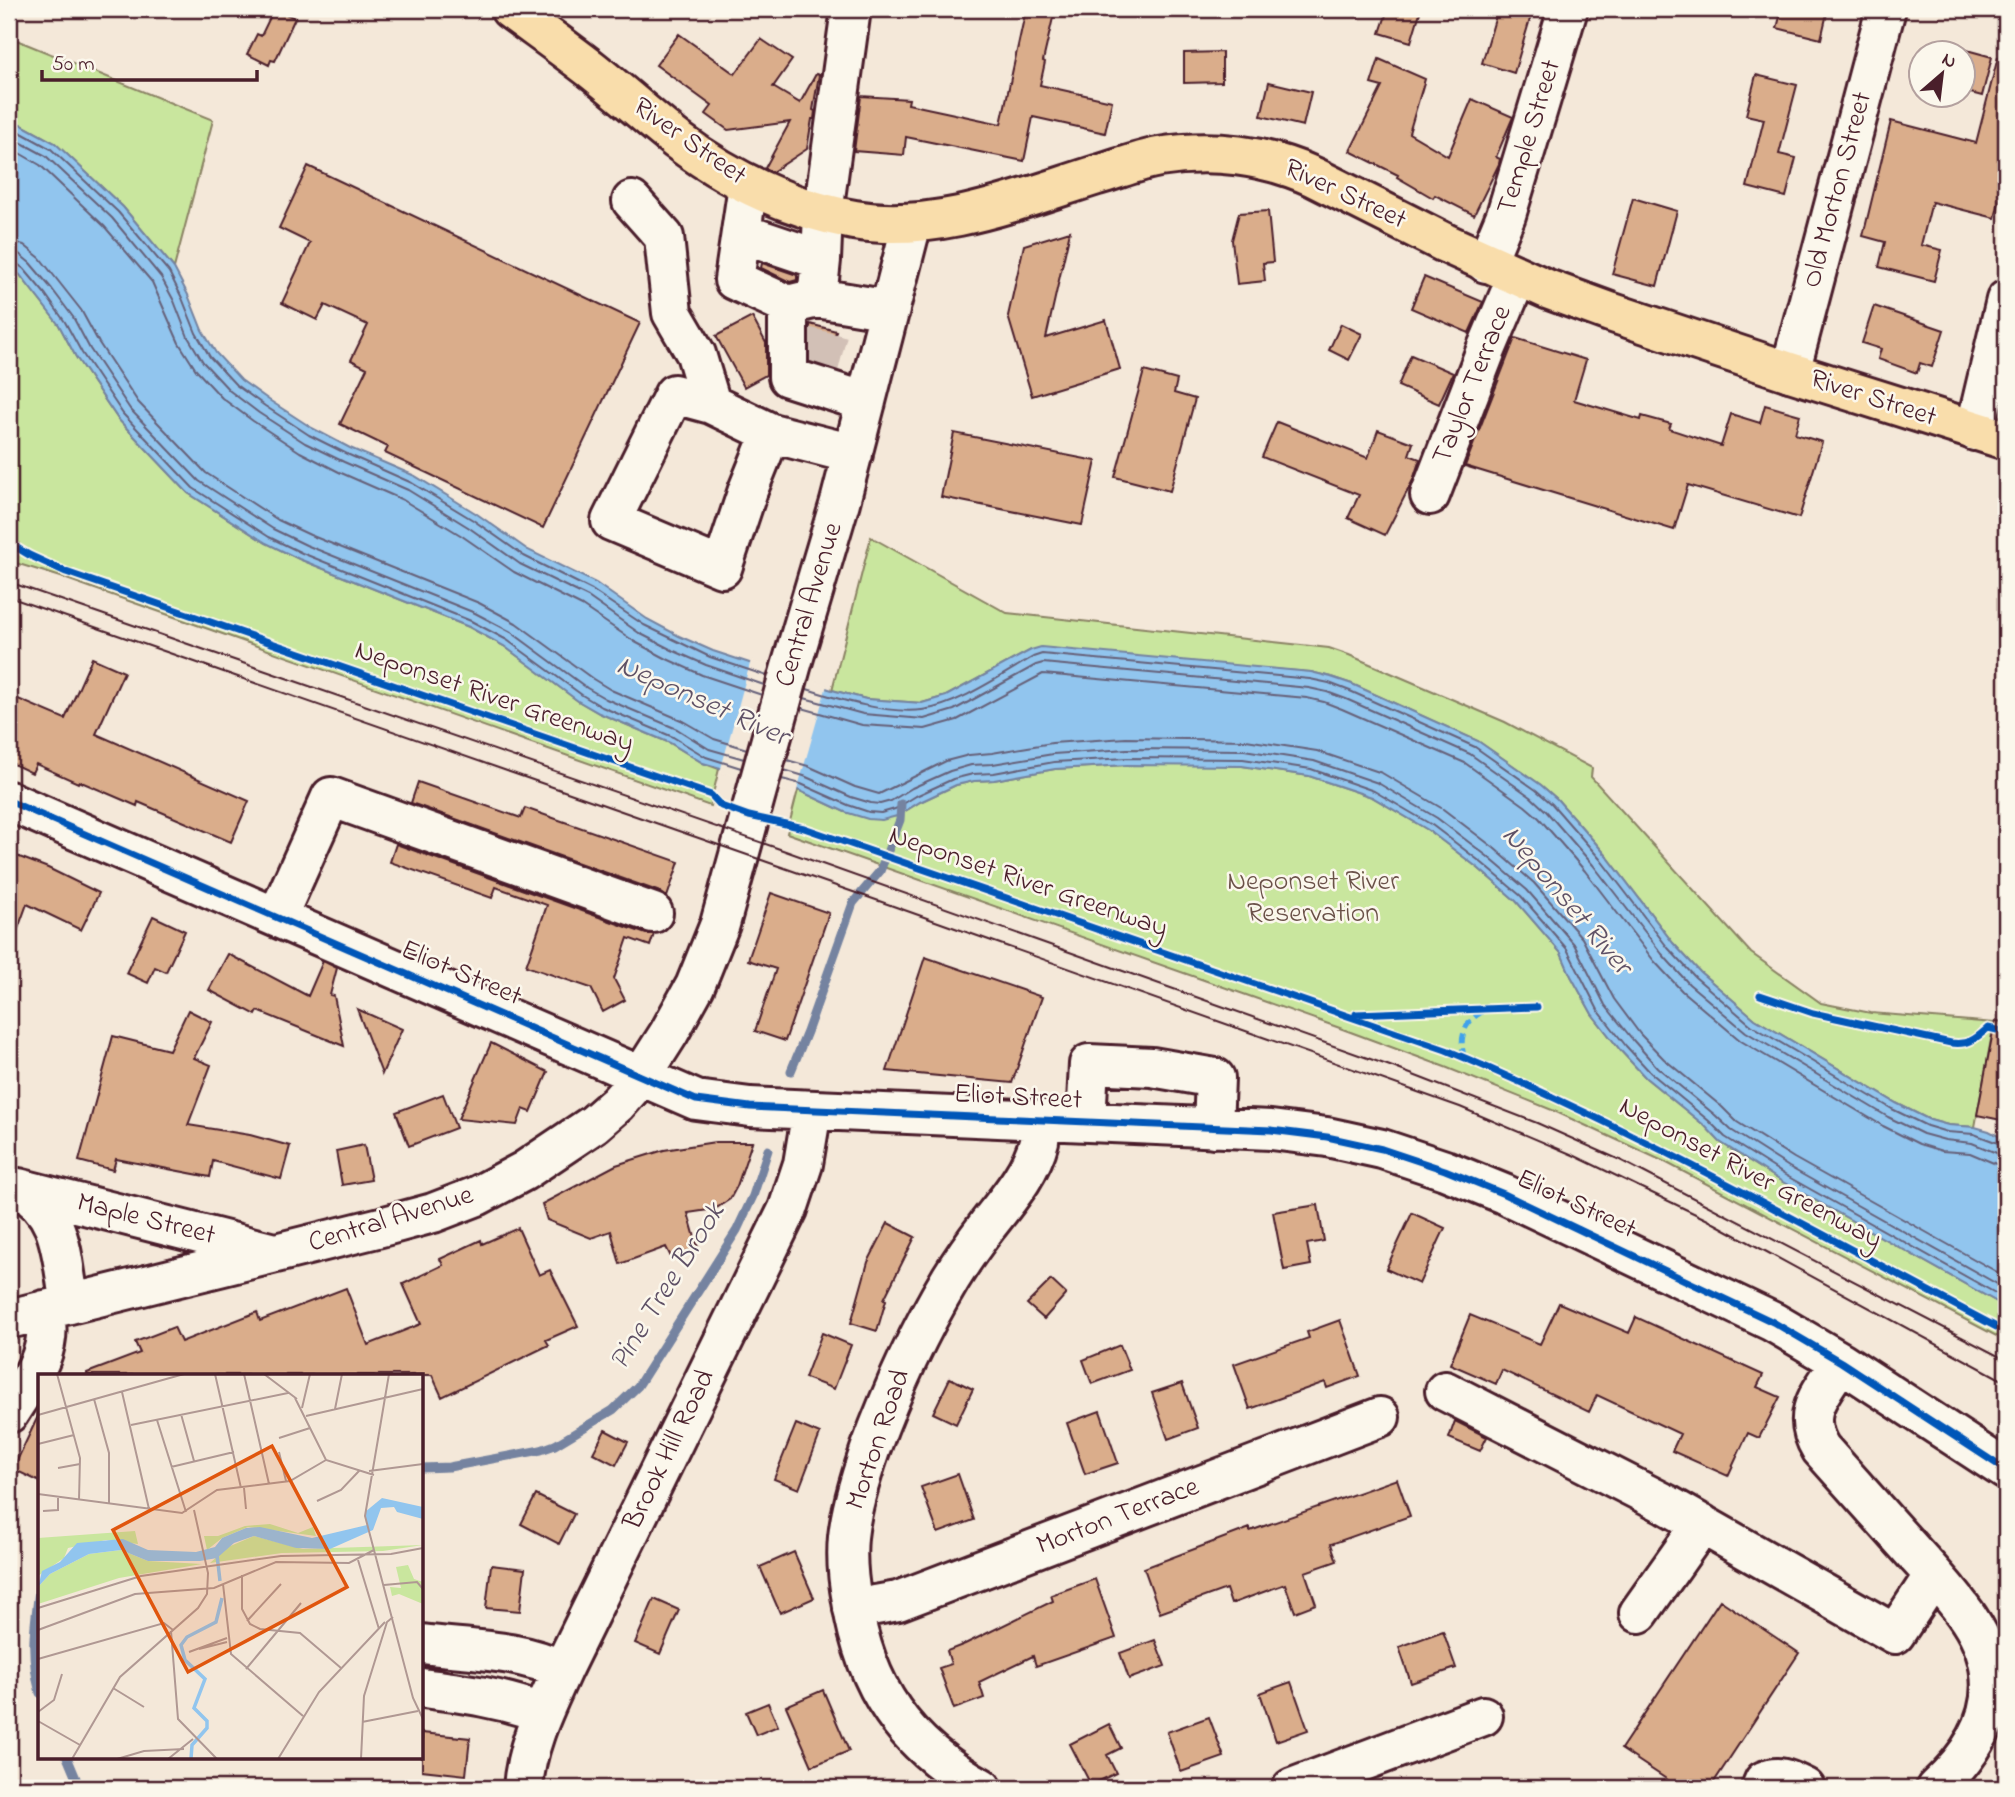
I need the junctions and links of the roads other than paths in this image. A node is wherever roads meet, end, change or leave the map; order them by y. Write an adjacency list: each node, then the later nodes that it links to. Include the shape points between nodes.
1 (510, 9): 5 (main road, River Street, via 678,140)
2 (851, 9): 7 (street)
3 (1568, 9): 11 (street, Temple Street, via 1506,215)
4 (1886, 9): 15 (street, Old Morton Street)
5 (748, 185): 7 (main road, River Street); 9 (street)
6 (632, 201): 17 (street, via 664,237 672,313 696,354)
7 (823, 213): 8 (main road, River Street); 10 (street)
8 (912, 223): 11 (main road, River Street, via 980,211 1159,157 1225,154 1297,169); 14 (street, Central Avenue)
9 (741, 233): 10 (street); 13 (street, via 734,280)
10 (821, 260): 13 (street)
11 (1502, 270): 15 (main road, River Street, via 1610,312); 21 (street, Taylor Terrace, via 1486,350)
12 (2006, 300): 19 (street)
13 (818, 309): 14 (street); 16 (street, via 788,377 817,377)
14 (890, 310): 16 (street, Central Avenue)
15 (1790, 372): 19 (main road, River Street)
16 (866, 402): 20 (street, Central Avenue)
17 (710, 404): 18 (street); 18 (street, via 674,394 611,520 722,568)
18 (771, 433): 20 (street)
19 (1991, 436)
20 (853, 454): 25 (street, Central Avenue, via 727,900 695,986)
21 (1430, 495)
22 (9, 801): 24 (street, Eliot Street)
23 (653, 913): 24 (street, via 331,797)
24 (277, 917): 25 (street, Eliot Street)
25 (641, 1077): 26 (street, Eliot Street, via 682,1096 714,1104); 31 (street, Central Avenue, via 594,1124 477,1196 433,1213)
26 (812, 1110): 27 (street, Eliot Street); 44 (street, Brook Hill Road, via 803,1164 782,1221)
27 (1040, 1119): 28 (street, Eliot Street); 41 (street, Morton Road, via 1039,1139 1028,1168 938,1300 878,1428 848,1537)
28 (1086, 1122): 29 (street, Eliot Street); 29 (street, via 1089,1065 1152,1067 1215,1078)
29 (1213, 1128): 33 (street, Eliot Street, via 1327,1137 1445,1170 1739,1305)
30 (13, 1187): 31 (street, Maple Street); 32 (street, Maple Street, via 38,1201 56,1232)
31 (275, 1253): 32 (street, Central Avenue)
32 (41, 1311): 36 (street, Maple Street, via 48,1330 43,1353)
33 (1841, 1362): 38 (street, Eliot Street); 40 (street, via 1813,1408 1815,1439)
34 (9, 1374): 36 (street)
35 (1445, 1391): 39 (street)
36 (9, 1413)
37 (1380, 1418): 41 (street, Morton Terrace, via 898,1601)
38 (2006, 1470)
39 (1702, 1524): 40 (street, via 1895,1634); 42 (street)
40 (1934, 1575): 53 (street, via 1978,1634 1992,1684 1987,1716 1972,1747)
41 (853, 1609): 49 (street, Morton Road, via 872,1674 894,1713 936,1759)
42 (1639, 1614)
43 (424, 1644): 44 (street, via 519,1655)
44 (562, 1670): 46 (street, Brook Hill Road)
45 (424, 1688): 46 (street, via 491,1697)
46 (542, 1713): 48 (street, Brook Hill Road, via 528,1754)
47 (1483, 1716): 50 (street)
48 (523, 1788)
49 (982, 1788)
50 (1292, 1788)
51 (1761, 1788): 52 (street, via 1774,1777)
52 (1805, 1788)
53 (1936, 1788)

